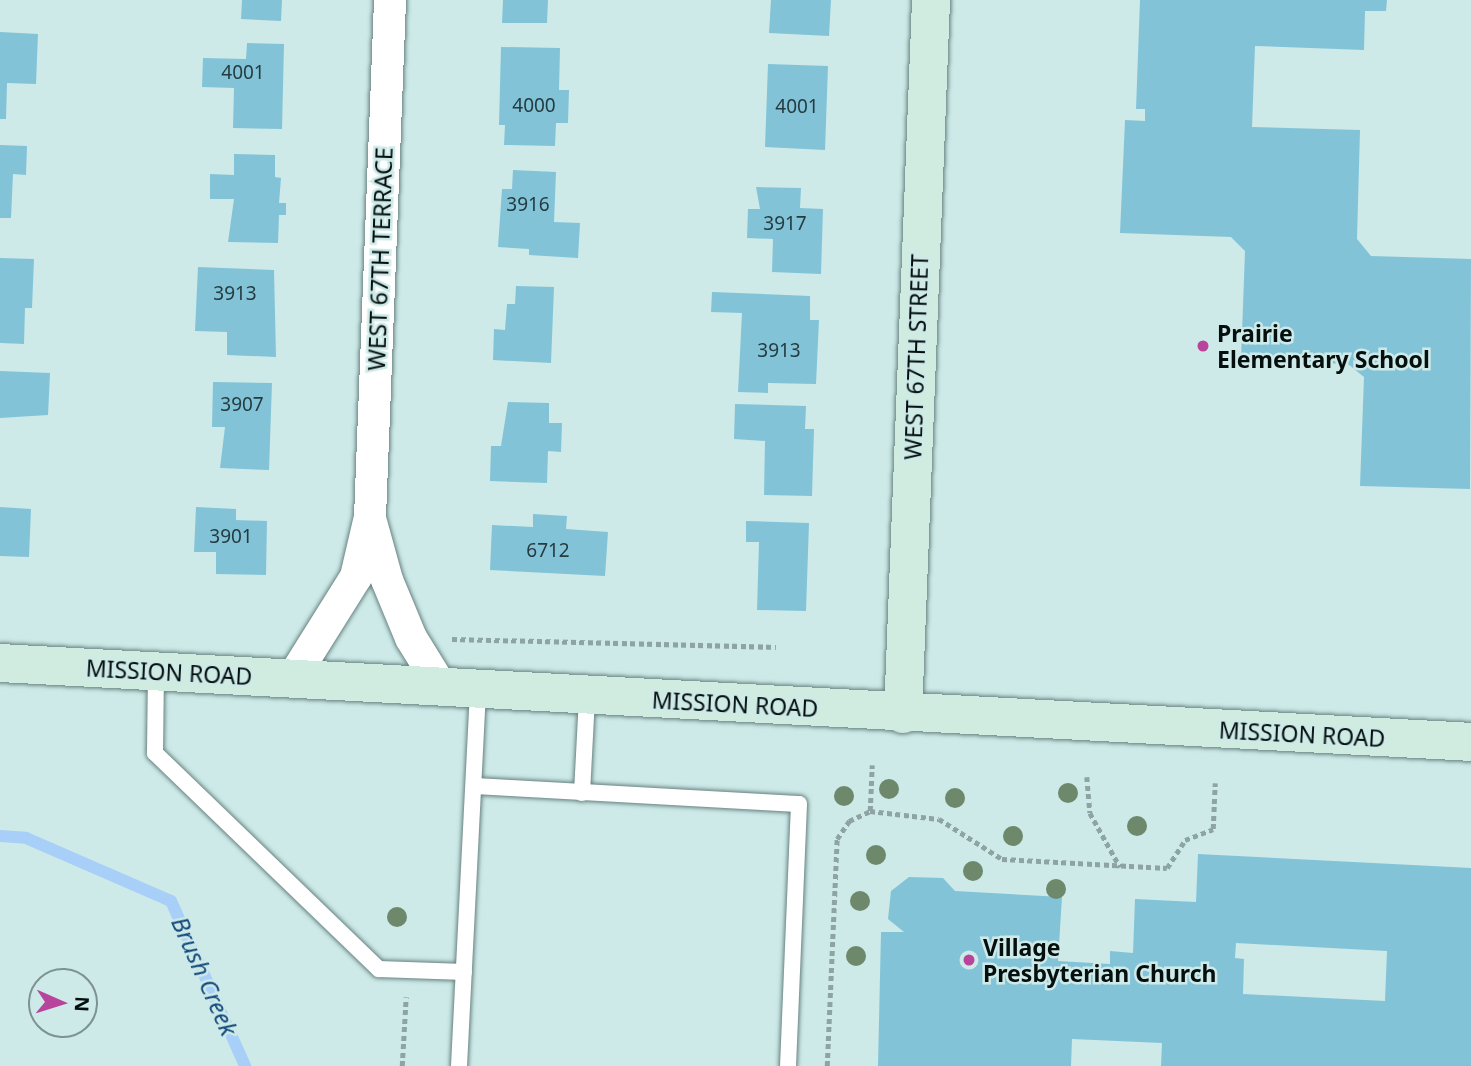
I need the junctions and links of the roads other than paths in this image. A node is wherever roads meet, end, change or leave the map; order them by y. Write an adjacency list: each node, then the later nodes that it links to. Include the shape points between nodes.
1 (390, 0): 3 (street, WEST 67TH TERRACE)
2 (931, 0): 9 (main road, WEST 67TH STREET)
3 (370, 517): 6 (street, WEST 67TH TERRACE, via 356,577); 7 (street, WEST 67TH TERRACE, via 397,603)
4 (0, 663): 5 (main road, MISSION ROAD)
5 (156, 671): 6 (main road, MISSION ROAD); 13 (lane, via 155,753 379,969)
6 (292, 679): 7 (main road, MISSION ROAD)
7 (460, 689): 8 (main road, MISSION ROAD); 11 (lane)
8 (587, 696): 9 (main road, MISSION ROAD); 12 (lane)
9 (902, 714): 10 (main road, MISSION ROAD)
10 (1471, 742)
11 (474, 786): 12 (lane); 13 (lane)
12 (582, 793): 15 (lane, via 799,804)
13 (464, 972): 14 (lane)
14 (459, 1066)
15 (788, 1066)

